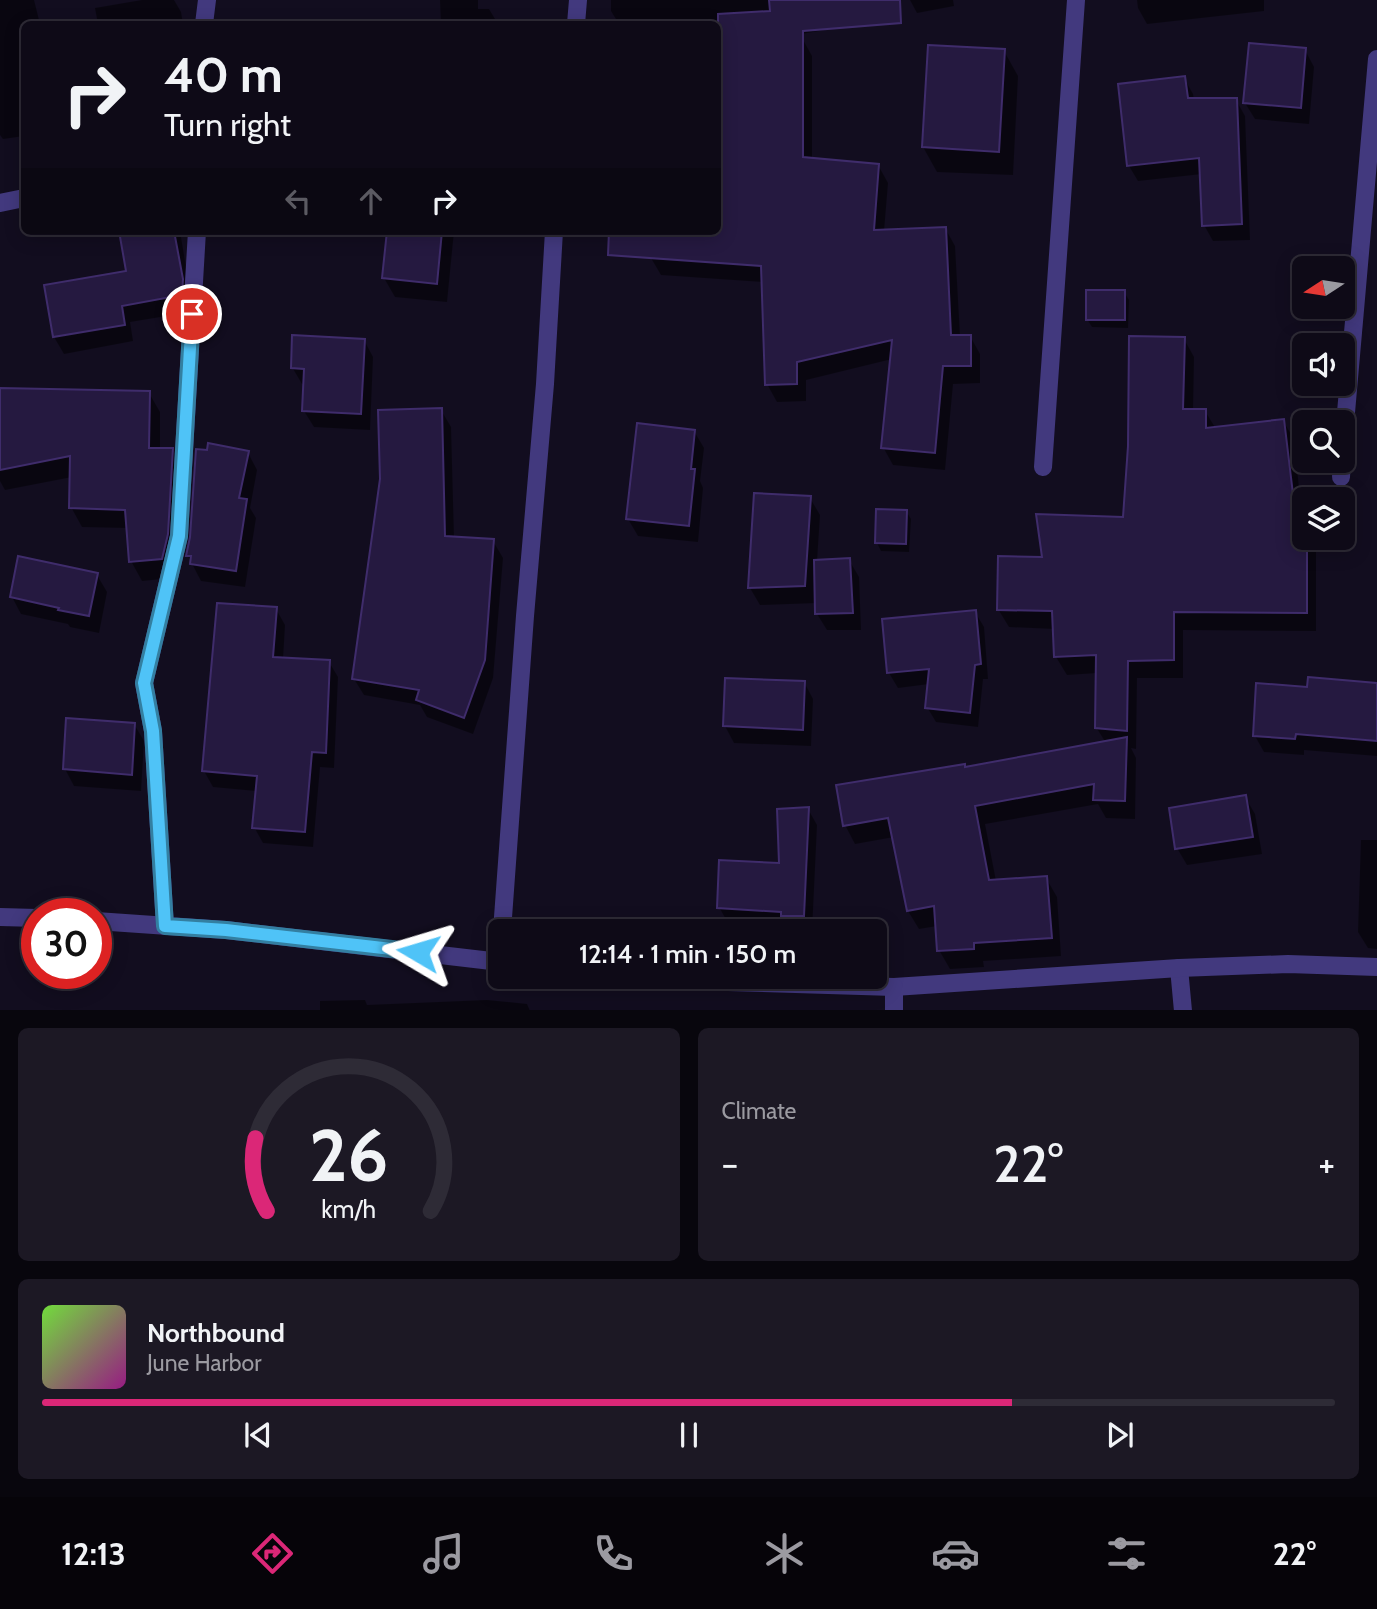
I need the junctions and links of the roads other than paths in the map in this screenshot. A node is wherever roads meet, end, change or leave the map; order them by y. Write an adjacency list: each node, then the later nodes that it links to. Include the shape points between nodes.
1 (207, 0): 4 (street)
2 (578, 0): 5 (street)
3 (1076, 0): 12 (street)
4 (204, 21)
5 (576, 21)
6 (1377, 59): 11 (street)
7 (21, 199): 8 (street)
8 (0, 203)
9 (197, 235): 17 (street, via 179,536 144,683 153,731)
10 (554, 235): 15 (street)
11 (1347, 410)
12 (1043, 467)
13 (0, 918): 14 (street)
14 (21, 918)
15 (503, 919)
16 (112, 922): 17 (street)
17 (165, 926): 18 (street)
18 (488, 961)
19 (1377, 967): 20 (street)
20 (1179, 968): 22 (street); 24 (street)
21 (887, 987): 22 (street)
22 (894, 987): 23 (street)
23 (894, 1010)
24 (1182, 1010)

